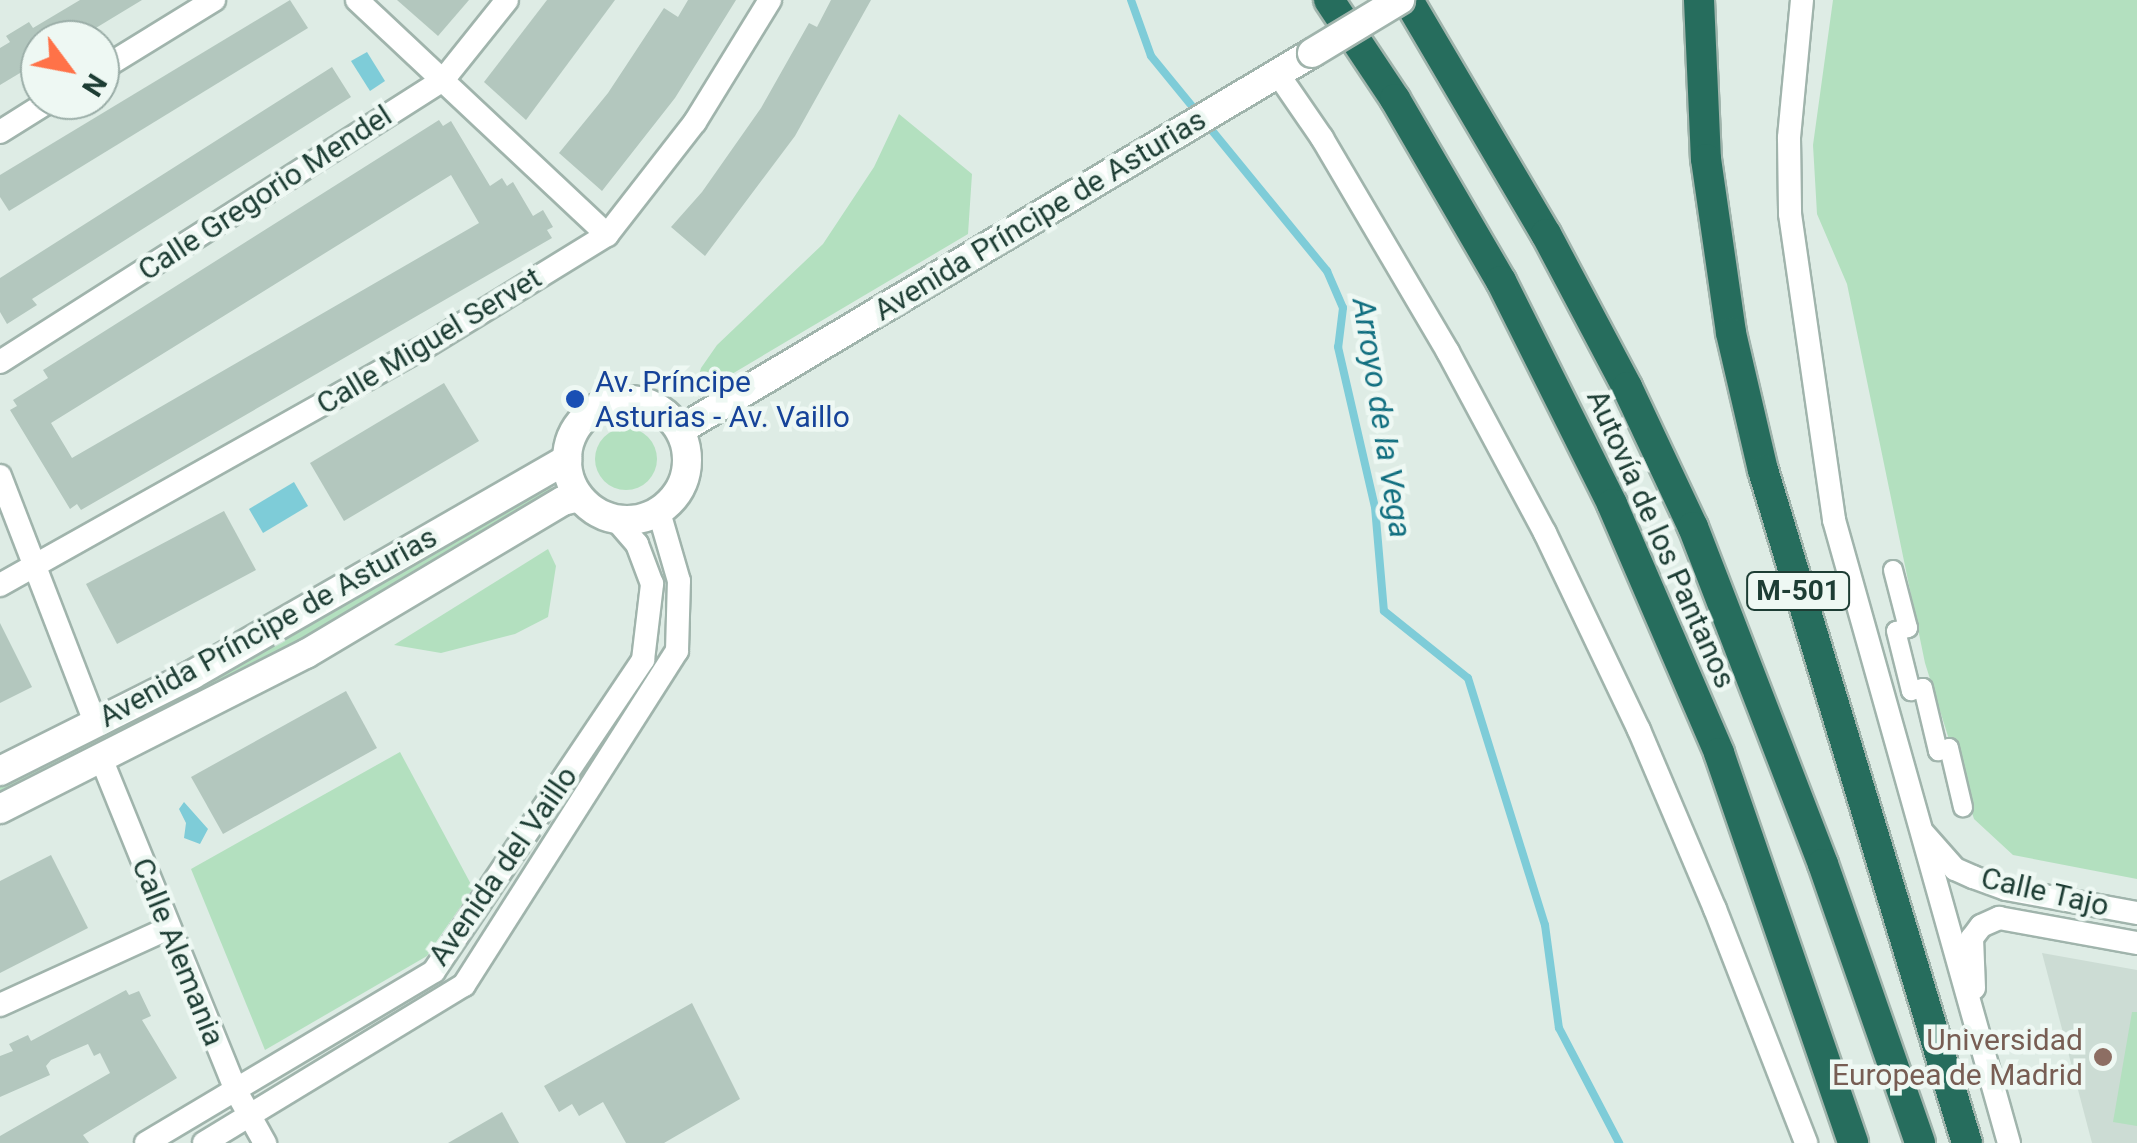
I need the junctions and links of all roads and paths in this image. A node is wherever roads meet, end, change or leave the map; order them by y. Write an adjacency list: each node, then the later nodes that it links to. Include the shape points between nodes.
1 (214, 0): 9 (street)
2 (356, 0): 11 (street)
3 (507, 0): 11 (street, Calle Gregorio Mendel)
4 (770, 0): 12 (street, Calle Miguel Servet, via 695,122)
5 (1330, 0): 40 (highway, Autovía de los Pantanos, via 1501,281 1612,504 1719,753)
6 (1404, 0): 10 (street, Avenida Príncipe de Asturias, bridge); 41 (highway, via 1546,234 1693,527 1823,864)
7 (1802, 0): 28 (street, via 1788,138 1790,214 1834,520)
8 (1699, 12): 42 (highway, M-501, via 1708,178 1731,333 1762,470)
9 (120, 58)
10 (1278, 74): 14 (street, Avenida Príncipe de Asturias); 39 (street, via 1448,352 1545,533 1716,909)
11 (444, 80): 12 (street); 13 (street, Calle Gregorio Mendel)
12 (607, 235): 20 (street, Calle Miguel Servet, via 423,348)
13 (0, 362)
14 (680, 430): 15 (street, via 651,404 612,401 580,422); 18 (street, via 687,447 683,484)
15 (566, 459): 17 (street); 23 (street, Avenida Príncipe de Asturias, via 192,675)
16 (0, 476): 20 (street)
17 (579, 497): 19 (street); 24 (street, Avenida Príncipe de Asturias, via 306,654)
18 (659, 512): 19 (street); 35 (street, Avenida del Vaillo, via 678,581 678,652 464,985)
19 (616, 520): 34 (street, Avenida del Vaillo, via 637,544 652,584 643,660 434,971)
20 (36, 567): 22 (street, Calle Miguel Servet); 23 (street)
21 (1893, 570): 26 (street, via 1908,628 1896,631 1911,692 1923,688 1938,750 1949,748)
22 (0, 585)
23 (95, 722): 25 (street, Avenida Príncipe de Asturias)
24 (101, 758): 27 (street, Avenida Príncipe de Asturias); 30 (street, Calle Alemania)
25 (0, 771)
26 (1964, 807)
27 (0, 809)
28 (1917, 822): 29 (street, Calle Tajo, via 1955,869 1973,877); 33 (street)
29 (2137, 912)
30 (167, 929): 32 (street); 34 (street, Calle Alemania)
31 (2137, 943): 33 (street, Calle Tajo, via 1999,918 1981,926 1972,938 1971,962)
32 (0, 1006)
33 (1977, 1041): 43 (street)
34 (236, 1091): 35 (street, Calle Alemania); 36 (street, Avenida del Vaillo)
35 (250, 1118): 37 (street, Avenida del Vaillo); 38 (street, Calle Alemania)
36 (146, 1143)
37 (204, 1143)
38 (265, 1143)
39 (1806, 1143)
40 (1853, 1143)
41 (1920, 1143)
42 (1967, 1143)
43 (2009, 1143)

